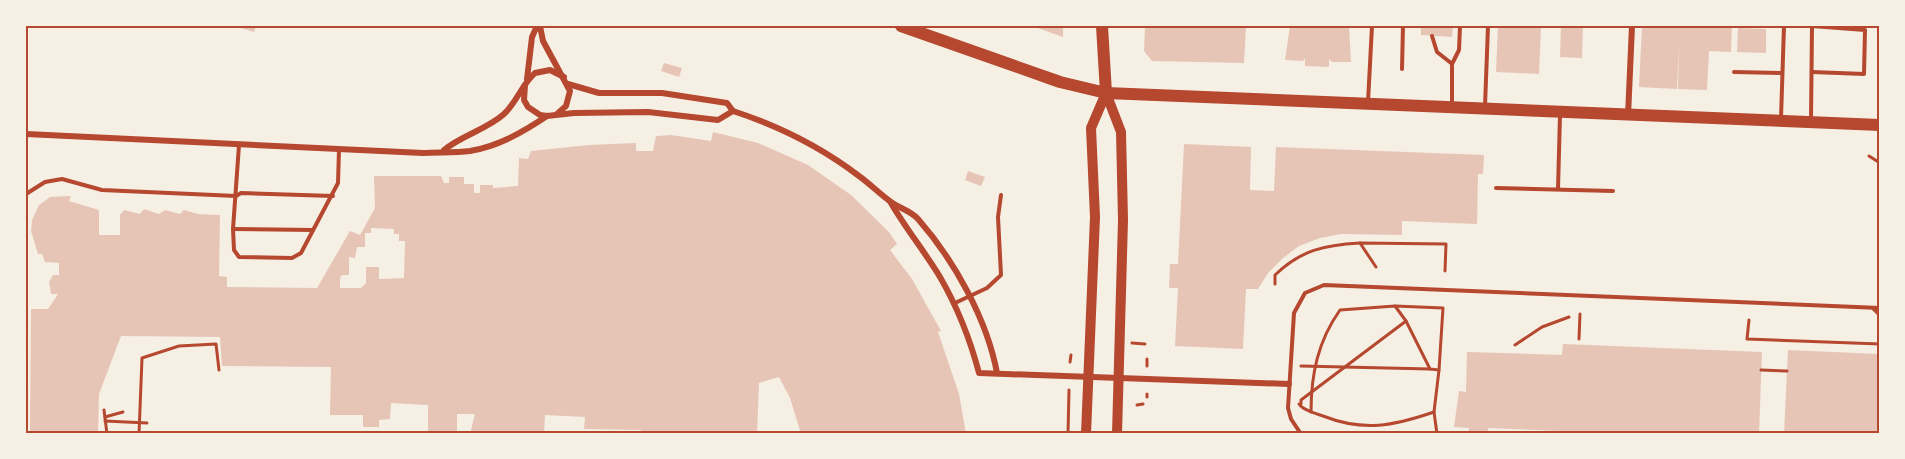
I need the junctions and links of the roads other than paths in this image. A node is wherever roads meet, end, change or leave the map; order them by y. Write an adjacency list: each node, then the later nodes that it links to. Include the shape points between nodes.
1 (538, 26): 17 (street); 18 (street, via 532,37)
2 (901, 26): 20 (main road, via 1060,82)
3 (1102, 26): 20 (main road)
4 (1371, 26): 21 (lane)
5 (1403, 26): 13 (lane)
6 (1460, 26): 12 (lane, via 1459,50)
7 (1488, 26): 23 (lane)
8 (1632, 26): 27 (street)
9 (1784, 26): 16 (lane)
10 (1812, 26): 15 (lane); 15 (lane, via 1865,30 1864,74)
11 (1432, 36): 12 (lane, via 1437,52)
12 (1452, 64): 22 (lane)
13 (1401, 69)
14 (1734, 72): 16 (lane)
15 (1812, 72): 29 (lane)
16 (1782, 74): 28 (lane)
17 (564, 77): 18 (street, via 542,70); 19 (street)
18 (526, 83): 26 (street, via 524,100 528,107 540,115); 34 (street, via 511,107 493,124)
19 (568, 84): 24 (street, via 599,93 699,97 727,103); 26 (street, via 568,102)
20 (1106, 93): 21 (main road); 51 (street, via 1091,128 1095,217); 52 (street, via 1121,132)
21 (1368, 105): 22 (main road)
22 (1452, 109): 23 (main road)
23 (1485, 110): 25 (main road)
24 (733, 111): 26 (street, via 718,120 648,112); 42 (street, via 793,134 824,151)
25 (1560, 113): 27 (main road); 36 (lane)
26 (551, 116): 34 (street, via 491,146 468,151)
27 (1628, 116): 28 (main road)
28 (1780, 122): 29 (main road)
29 (1811, 123): 30 (main road)
30 (1880, 125)
31 (26, 134): 32 (street)
32 (239, 145): 33 (street); 40 (lane)
33 (339, 150): 34 (street); 41 (lane, via 338,183)
34 (444, 150)
35 (1496, 188): 36 (lane)
36 (1558, 189): 37 (lane)
37 (1613, 191)
38 (26, 194): 40 (lane, via 45,182 62,179 102,190)
39 (1001, 195): 45 (lane, via 1001,275)
40 (236, 196): 41 (lane); 43 (lane)
41 (333, 196): 44 (lane)
42 (890, 202): 45 (street, via 916,216); 46 (street)
43 (233, 229): 44 (lane); 44 (lane, via 234,250 239,257 281,258 301,253)
44 (314, 230)
45 (969, 297): 46 (lane); 50 (street, via 994,356)
46 (955, 303): 50 (street, via 979,373)
47 (1873, 308): 48 (lane); 49 (lane); 53 (lane, via 1324,285 1305,293 1294,313)
48 (1880, 308)
49 (1880, 315)
50 (997, 373): 51 (street)
51 (1087, 377): 52 (street); 54 (street)
52 (1119, 378): 53 (street); 55 (street)
53 (1289, 384): 56 (lane, via 1291,419)
54 (1086, 434)
55 (1117, 434)
56 (1300, 434)

